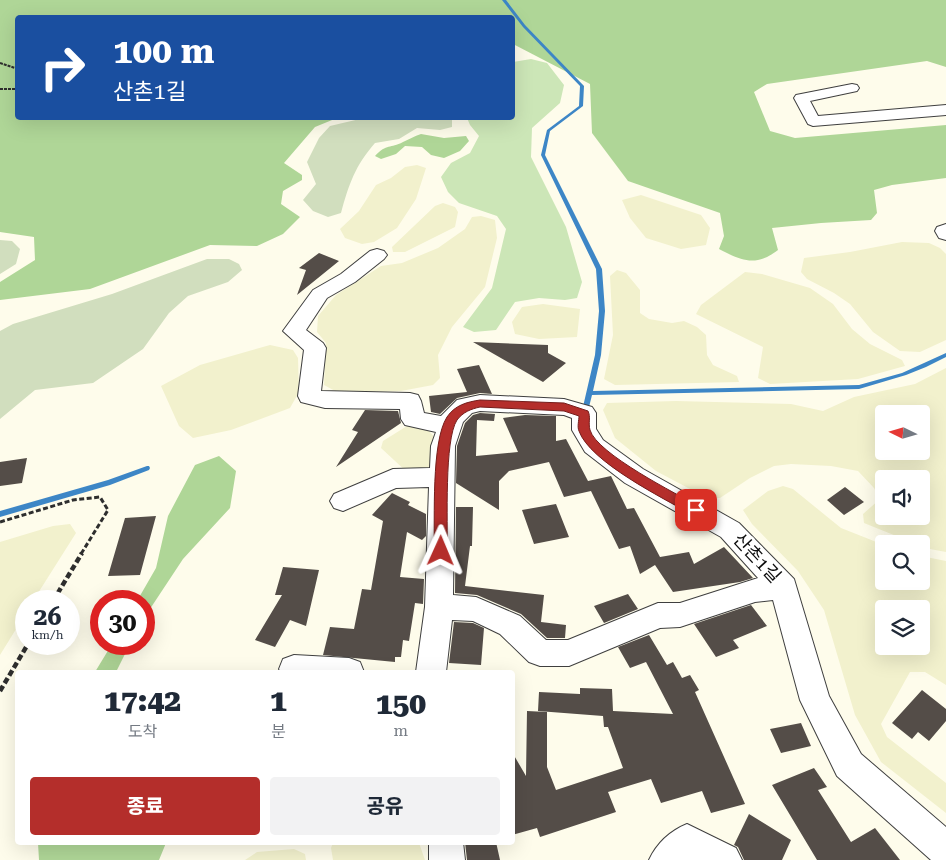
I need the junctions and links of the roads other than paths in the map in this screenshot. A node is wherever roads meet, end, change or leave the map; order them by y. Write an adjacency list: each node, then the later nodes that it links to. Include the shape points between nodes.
1 (852, 88): 2 (street, via 801,98 813,121)
2 (946, 110)
3 (377, 255): 4 (street, via 348,278 320,294 294,331 315,348 309,396 325,400 410,401 413,419)
4 (448, 426): 5 (street, 산촌1길, via 443,446); 7 (street, 산촌1길, via 465,406 480,404 564,407 584,413 584,430 594,446 634,476 730,530)
5 (443, 477): 6 (street, via 393,480); 8 (street, 산촌1길)
6 (343, 501)
7 (784, 587): 8 (street, via 755,590 680,615 658,616 569,653 540,653 510,625 476,609); 13 (street, 산촌1길, via 815,700 848,765)
8 (440, 607): 11 (street, 산촌1길)
9 (294, 669): 10 (street)
10 (312, 670)
11 (431, 670)
12 (446, 845): 14 (street)
13 (946, 850)
14 (447, 860)
15 (667, 860): 16 (street, via 687,841)
16 (724, 860)

